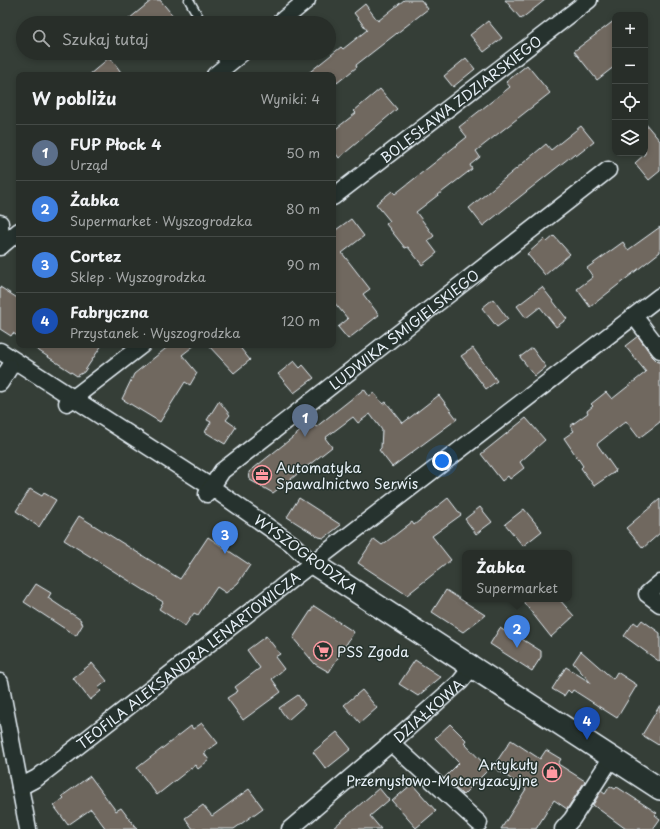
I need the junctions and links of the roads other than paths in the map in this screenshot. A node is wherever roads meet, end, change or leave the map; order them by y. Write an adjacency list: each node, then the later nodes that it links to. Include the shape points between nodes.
1 (189, 0): 4 (lane)
2 (308, 0): 5 (street)
3 (589, 0): 9 (street, BOLESŁAWA ZDZIARSKIEGO)
4 (198, 16)
5 (288, 16)
6 (229, 60): 7 (street)
7 (220, 65)
8 (608, 170): 21 (street, LUDWIKA ŚMIGIELSKIEGO, via 222,471)
9 (336, 196)
10 (0, 223): 12 (street)
11 (16, 234): 12 (street)
12 (1, 246)
13 (660, 296): 14 (street, TEOFILA ALEKSANDRA LENARTOWICZA)
14 (634, 316): 16 (street); 22 (street, TEOFILA ALEKSANDRA LENARTOWICZA)
15 (138, 348): 20 (street)
16 (660, 350)
17 (0, 351): 20 (street, WYSZOGRODZKA)
18 (10, 367): 19 (street)
19 (0, 383)
20 (70, 400): 21 (street, WYSZOGRODZKA)
21 (209, 491): 22 (street, WYSZOGRODZKA, via 291,543)
22 (312, 563): 25 (street, WYSZOGRODZKA); 29 (street, TEOFILA ALEKSANDRA LENARTOWICZA, via 37,778)
23 (660, 583): 24 (street, via 647,594)
24 (660, 604)
25 (472, 667): 27 (street, DZIAŁKOWA, via 460,682); 28 (street, WYSZOGRODZKA)
26 (0, 682): 29 (street)
27 (391, 743): 31 (street); 33 (street, DZIAŁKOWA)
28 (612, 757): 30 (street, WYSZOGRODZKA); 34 (street)
29 (20, 787): 32 (street)
30 (660, 788)
31 (479, 823)
32 (28, 829)
33 (290, 829)
34 (563, 829)

